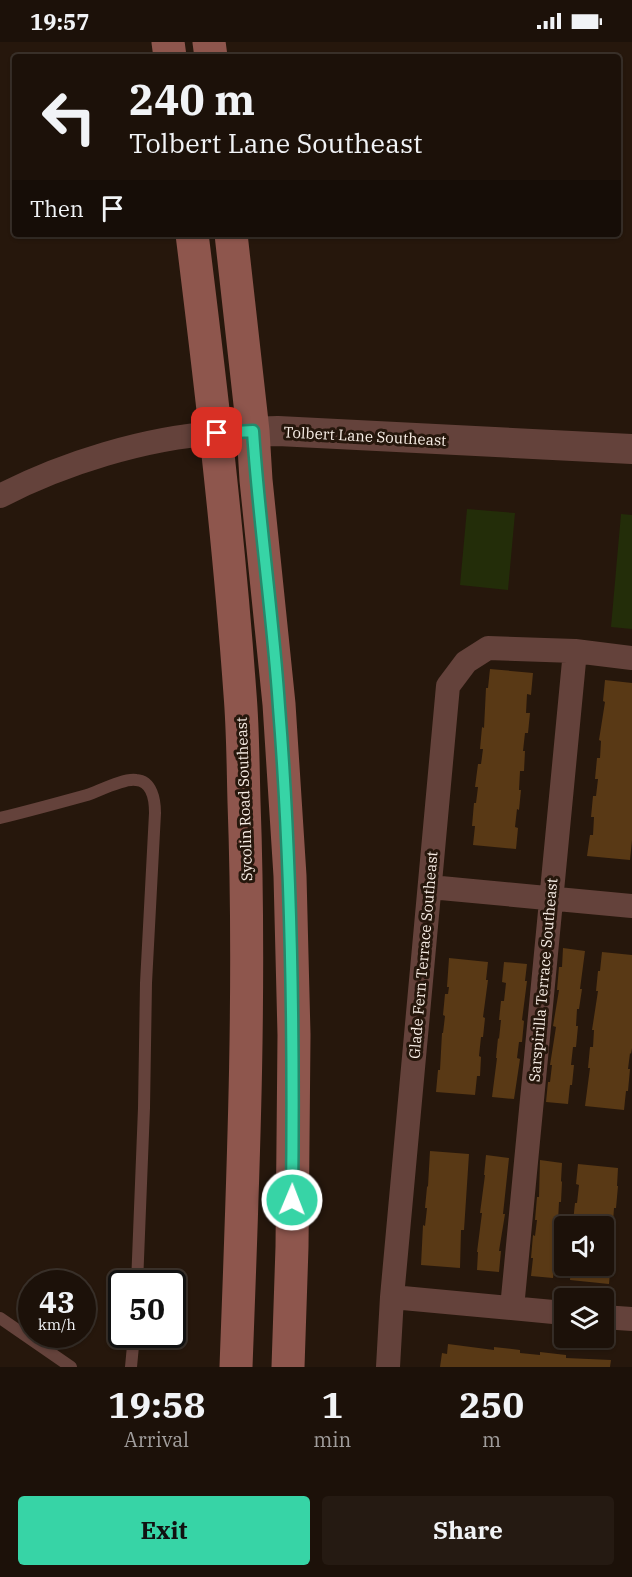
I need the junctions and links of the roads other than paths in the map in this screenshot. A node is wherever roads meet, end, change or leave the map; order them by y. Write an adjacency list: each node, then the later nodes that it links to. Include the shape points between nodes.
1 (192, 237): 4 (main road, Sycolin Road Southeast)
2 (231, 237): 3 (main road)
3 (253, 431): 4 (street, Tolbert Lane Southeast); 5 (street, Tolbert Lane Southeast); 24 (main road, via 279,704 290,876 294,1035)
4 (217, 433): 6 (street, Tolbert Lane Southeast, via 141,445 93,458); 23 (main road, Sycolin Road Southeast, via 240,695 247,881)
5 (632, 449)
6 (0, 496)
7 (575, 651): 8 (street, Glade Fern Terrace Southeast); 10 (street, Glade Fern Terrace Southeast, via 488,648 466,662 448,686); 11 (street, Sarspirilla Terrace Southeast)
8 (632, 658)
9 (0, 818): 13 (lane, via 125,781 146,784 153,796)
10 (430, 886): 11 (street); 14 (street, Glade Fern Terrace Southeast)
11 (551, 898): 12 (street); 15 (street, Sarspirilla Terrace Southeast)
12 (632, 906)
13 (138, 1270)
14 (392, 1297): 15 (street); 25 (street, Glade Fern Terrace Southeast)
15 (512, 1308): 16 (street)
16 (554, 1312)
17 (0, 1318): 21 (lane)
18 (614, 1318): 19 (street)
19 (632, 1319)
20 (133, 1348): 22 (lane)
21 (71, 1367)
22 (131, 1367)
23 (236, 1367)
24 (288, 1367)
25 (388, 1367)

